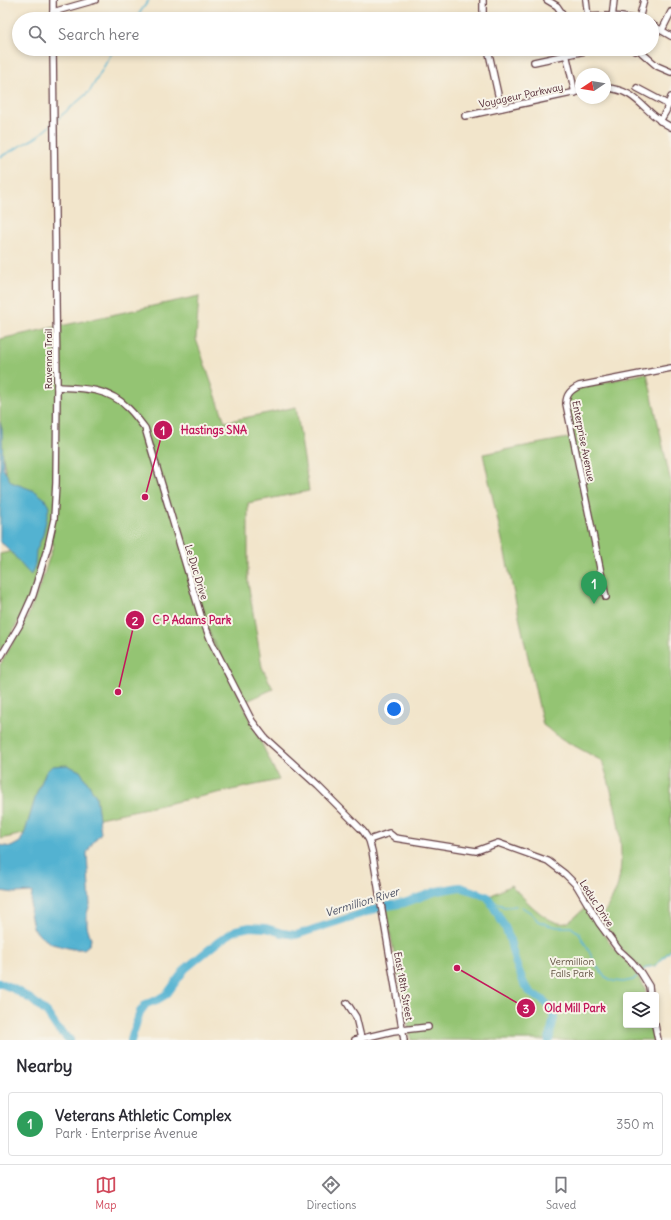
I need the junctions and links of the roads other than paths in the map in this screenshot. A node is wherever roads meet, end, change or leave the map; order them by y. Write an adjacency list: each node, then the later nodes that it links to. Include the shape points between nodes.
1 (53, 0): 9 (street)
2 (94, 0): 9 (street)
3 (483, 0): 10 (street)
4 (547, 0): 8 (street)
5 (586, 0): 12 (street)
6 (614, 0): 13 (street)
7 (644, 0): 14 (street)
8 (557, 3): 11 (street)
9 (53, 12)
10 (483, 12)
11 (562, 12)
12 (587, 12)
13 (613, 12)
14 (641, 12)
15 (671, 12): 17 (street)
16 (659, 28): 17 (street)
17 (662, 30): 18 (street)
18 (671, 36)
19 (54, 56): 36 (street, Ravenna Trail)
20 (490, 56): 31 (street)
21 (553, 56): 24 (street)
22 (567, 56): 28 (street)
23 (645, 56): 25 (street, via 657,66)
24 (534, 62)
25 (671, 72)
26 (611, 88): 33 (street, via 636,98)
27 (637, 88): 30 (street)
28 (574, 93): 31 (street, Voyageur Parkway)
29 (671, 97): 30 (street)
30 (668, 104): 33 (street)
31 (501, 108): 32 (street, Voyageur Parkway)
32 (465, 116)
33 (660, 121): 34 (street)
34 (671, 126)
35 (671, 368): 37 (street, Enterprise Avenue, via 579,386 572,389 566,399)
36 (57, 386): 38 (street, Ravenna Trail, via 56,483 48,546 34,595); 39 (street, Le Duc Drive, via 89,388 117,398 145,428 201,616 252,721 265,738 318,786)
37 (606, 597)
38 (0, 658)
39 (369, 840): 40 (street, Leduc Drive, via 389,832 395,838 476,851 498,843 548,861 577,886 599,923 619,950 641,973); 44 (street, East 18th Street)
40 (650, 992)
41 (347, 1004): 45 (street, via 356,1017)
42 (428, 1027): 44 (street)
43 (656, 1028): 47 (street)
44 (403, 1030): 45 (street); 46 (street, East 18th Street)
45 (358, 1039)
46 (404, 1040)
47 (658, 1040)

